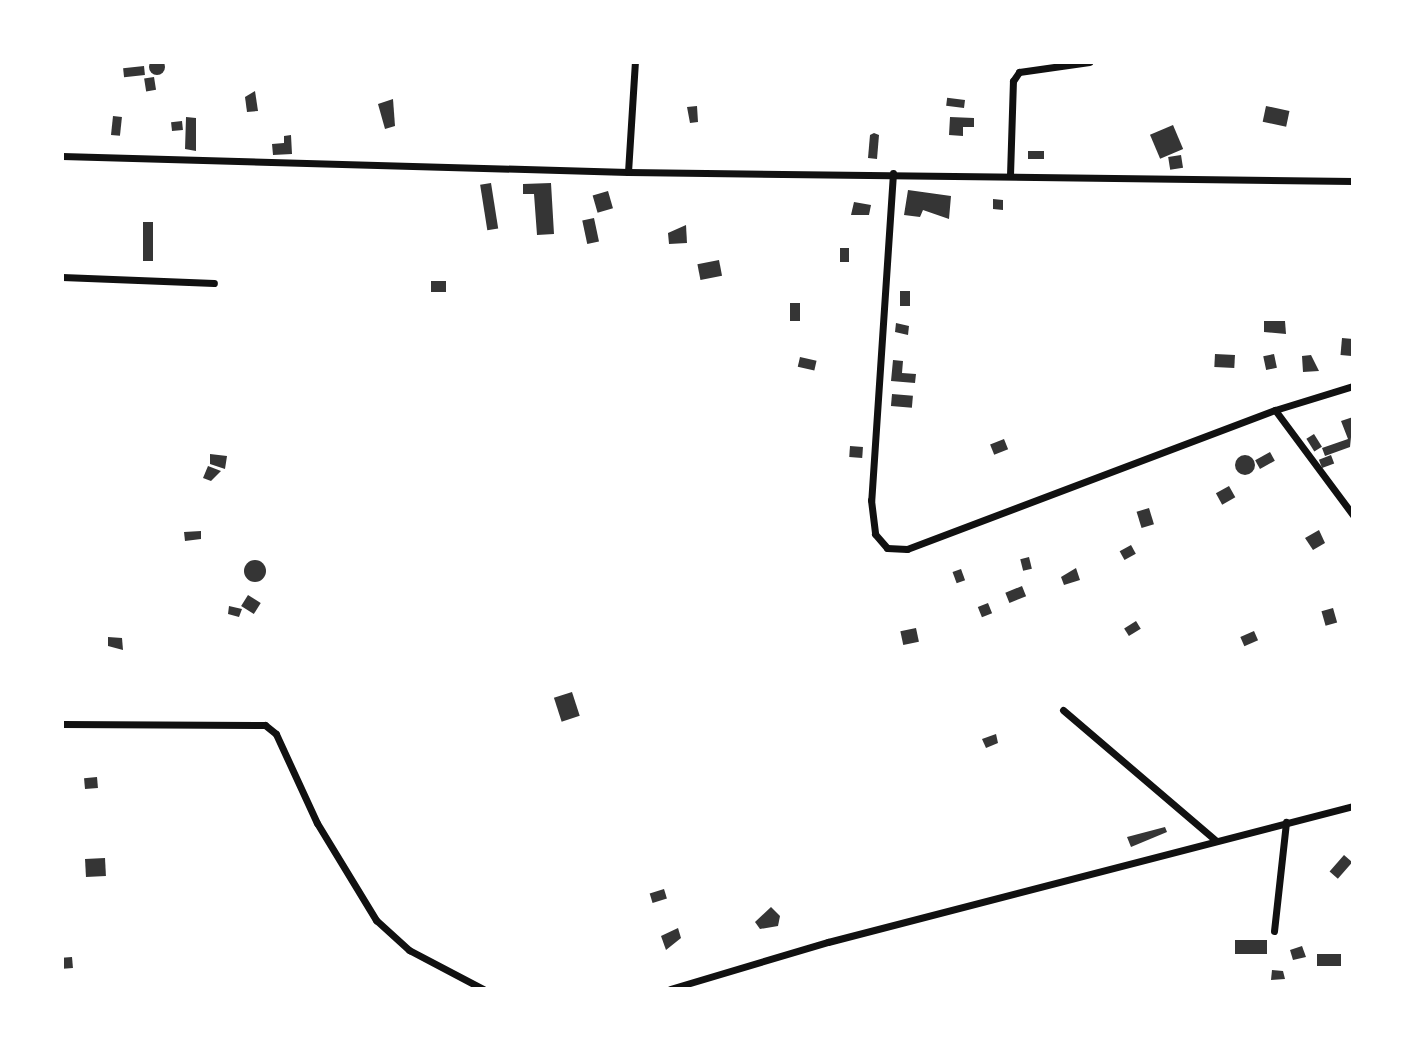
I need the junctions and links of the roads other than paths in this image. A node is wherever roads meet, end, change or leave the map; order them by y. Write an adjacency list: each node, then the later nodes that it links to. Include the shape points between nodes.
1 (635, 62): 4 (street)
2 (1089, 62): 6 (street, via 1019,72 1013,81)
3 (62, 156): 4 (street)
4 (628, 172): 5 (street)
5 (893, 173): 6 (street); 11 (street, via 871,500 875,534 887,548 907,549)
6 (1010, 175): 7 (street)
7 (1353, 181)
8 (62, 277): 9 (street)
9 (214, 283)
10 (1353, 386): 11 (street)
11 (1275, 410): 12 (street)
12 (1353, 515)
13 (1063, 710): 17 (street)
14 (62, 724): 19 (street, via 265,725 276,734 317,823 376,920 409,950)
15 (1353, 806): 16 (street)
16 (1286, 822): 17 (street); 18 (street)
17 (1215, 840): 20 (street)
18 (1274, 931)
19 (483, 989)
20 (670, 989)

